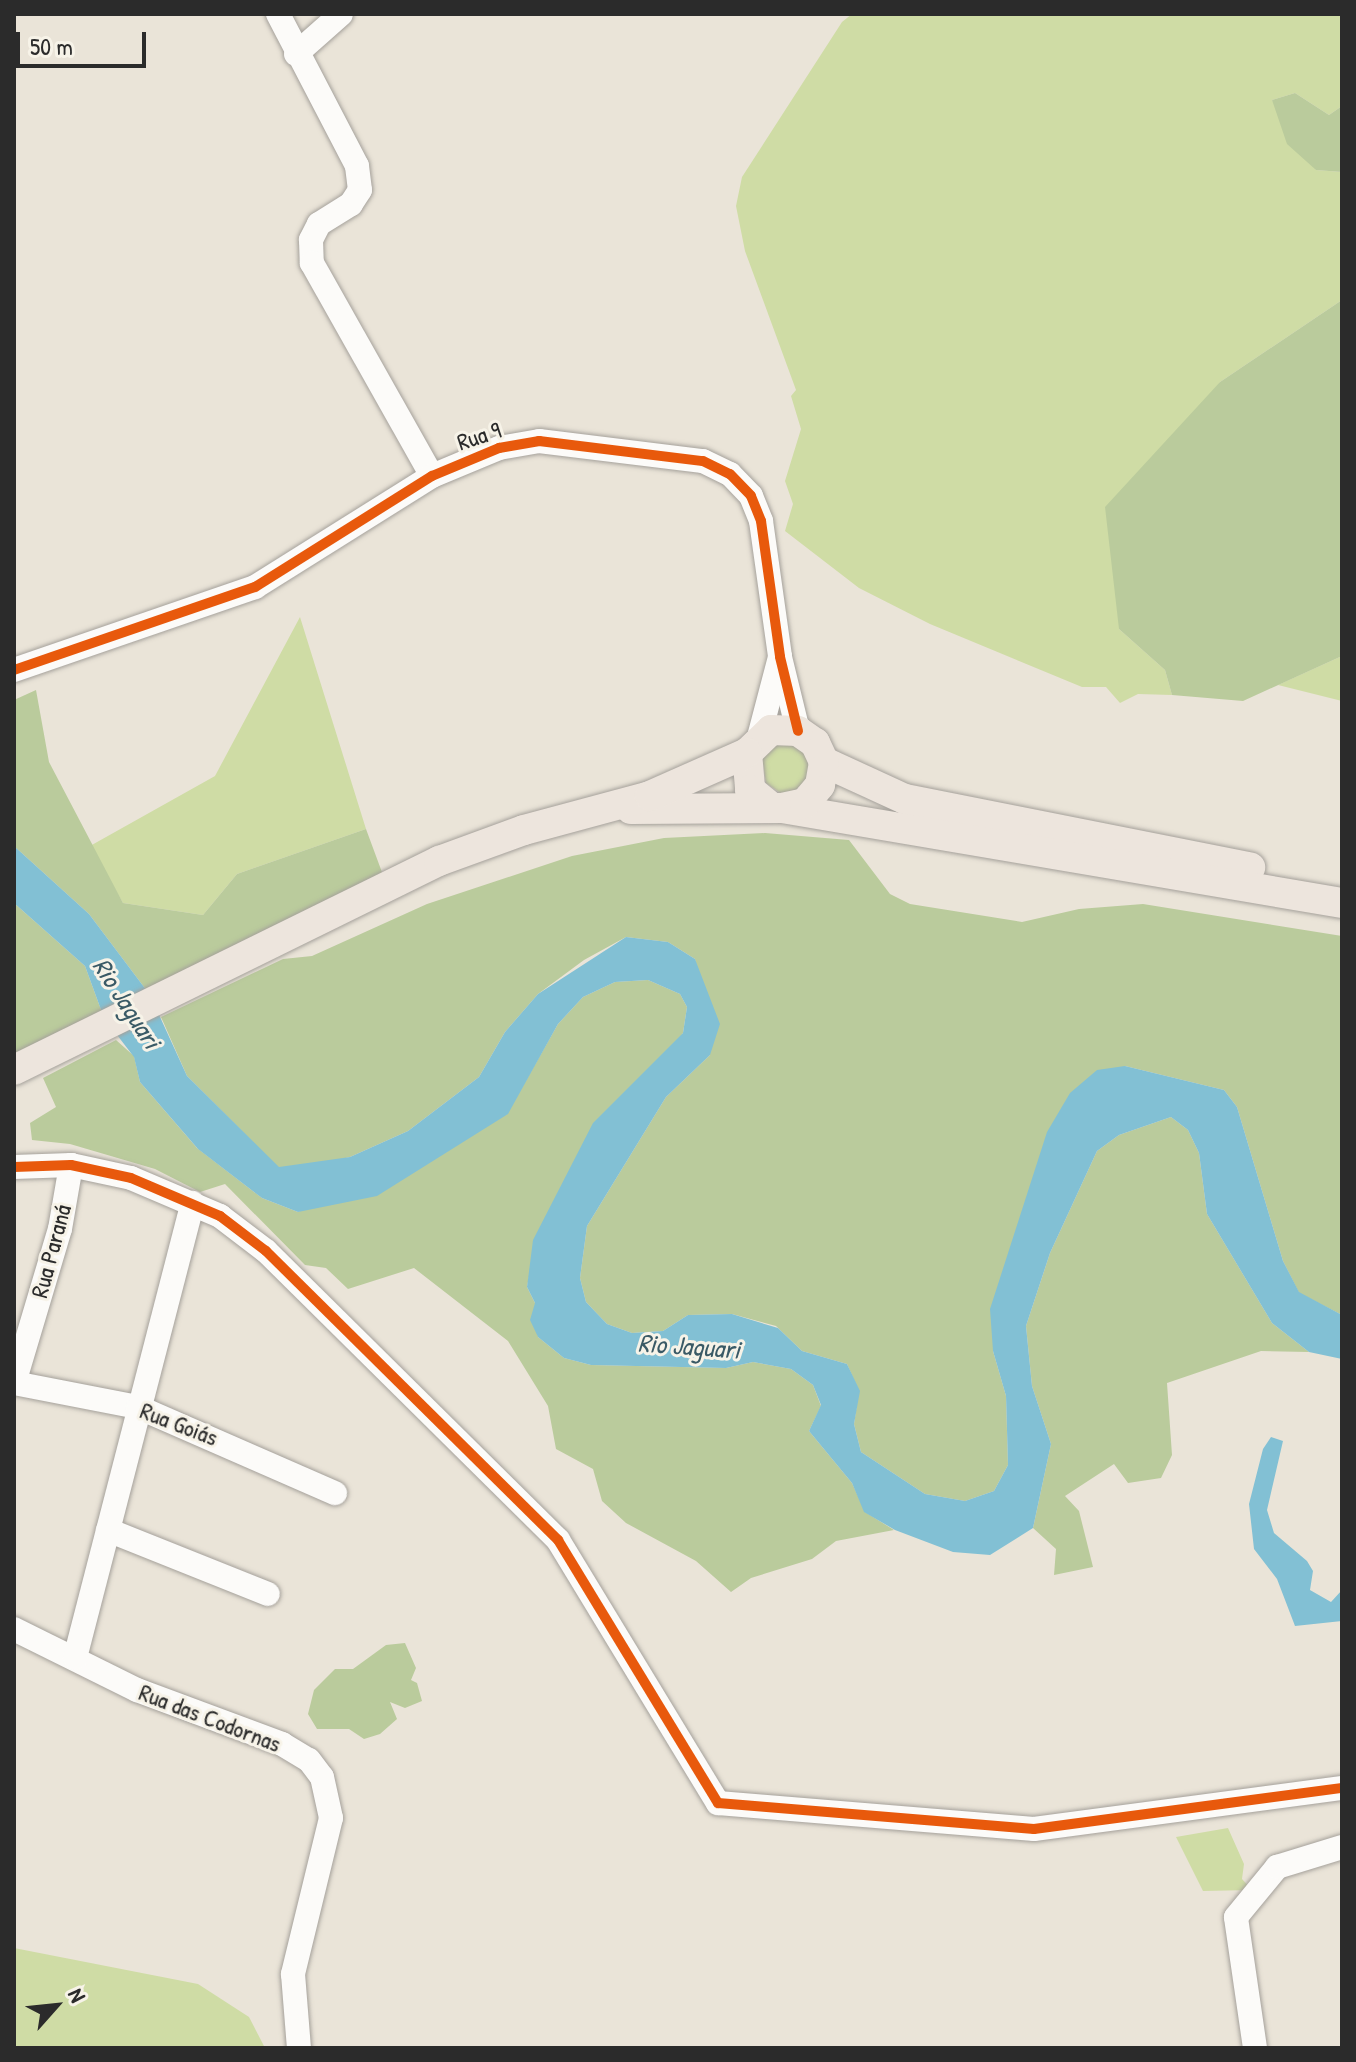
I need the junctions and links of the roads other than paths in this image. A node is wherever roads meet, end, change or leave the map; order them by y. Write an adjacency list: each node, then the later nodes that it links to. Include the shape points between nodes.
1 (278, 14): 3 (street)
2 (341, 14): 3 (street)
3 (296, 54): 4 (street, via 357,166 360,190 351,204 319,224 311,240 312,263)
4 (432, 476): 5 (street, Rua 9, via 499,448 539,441 703,461 730,474 751,496 761,521); 6 (street, Rua 9, via 255,587)
5 (780, 657): 7 (street, Rua 9); 8 (street, Rua 9)
6 (14, 670)
7 (798, 731): 8 (main road, via 785,728); 9 (main road, via 815,743)
8 (753, 745): 10 (main road, via 745,778); 11 (main road)
9 (824, 762): 10 (main road, via 814,795); 12 (main road, via 905,799)
10 (776, 807): 11 (main road); 13 (main road)
11 (613, 809): 14 (main road, via 524,830 439,861)
12 (1342, 885)
13 (1342, 903)
14 (25, 1065)
15 (71, 1165): 16 (street); 17 (street, via 131,1178); 18 (street, Rua Paraná, via 60,1229)
16 (14, 1167)
17 (193, 1203): 19 (street); 25 (street, via 266,1251 558,1540 718,1803 1034,1829)
18 (14, 1383): 19 (street, Rua Goiás)
19 (138, 1407): 20 (street, Rua Goiás); 21 (street)
20 (335, 1493)
21 (108, 1530): 22 (street); 24 (street)
22 (268, 1594)
23 (14, 1629): 24 (street, Rua das Codornas)
24 (75, 1658): 27 (street, Rua das Codornas, via 137,1690 282,1744 309,1760 322,1777 331,1818 293,1974)
25 (1342, 1788)
26 (1342, 1847): 28 (street, via 1277,1867 1236,1917)
27 (299, 2048)
28 (1255, 2048)

